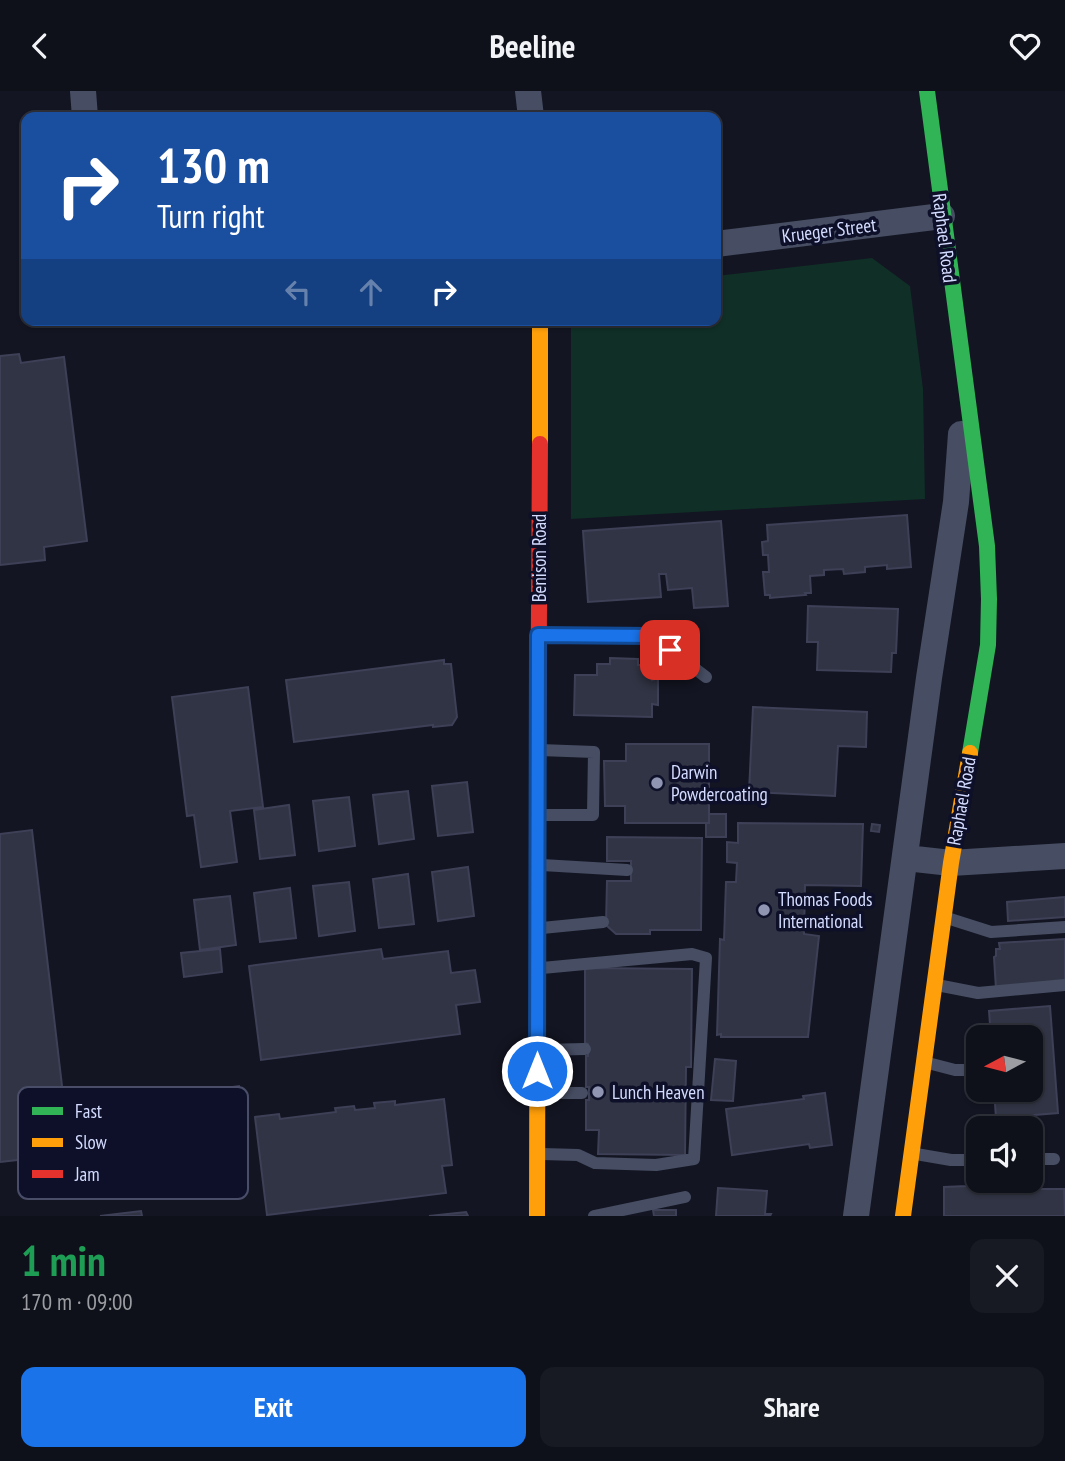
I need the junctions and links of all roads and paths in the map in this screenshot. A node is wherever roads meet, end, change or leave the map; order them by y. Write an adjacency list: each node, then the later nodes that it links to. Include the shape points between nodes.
1 (83, 91): 4 (street)
2 (528, 91): 5 (street)
3 (927, 91): 6 (street, Raphael Road)
4 (85, 112)
5 (530, 112)
6 (942, 216): 7 (street, Krueger Street); 9 (street, Raphael Road)
7 (721, 243)
8 (540, 326): 10 (street, Benison Road)
9 (964, 386): 15 (street, Raphael Road, via 956,502); 16 (street, Raphael Road, via 987,546 988,645)
10 (538, 635): 11 (lane, via 652,636); 12 (street, Benison Road)
11 (706, 677)
12 (538, 749): 13 (street, Benison Road); 13 (lane, via 594,752 593,815)
13 (538, 815): 17 (street, Benison Road)
14 (1065, 856): 16 (street)
15 (906, 858): 16 (street); 40 (street, Raphael Road)
16 (951, 863): 19 (street, Raphael Road)
17 (538, 865): 18 (lane); 22 (street, Benison Road)
18 (627, 870)
19 (944, 917): 21 (lane, via 991,932); 24 (street, Raphael Road)
20 (603, 922): 22 (lane)
21 (1065, 927)
22 (538, 928): 23 (street, Benison Road)
23 (538, 969): 27 (street, Benison Road); 33 (lane, via 692,954 706,958 694,1159 656,1165 607,1164 578,1155)
24 (935, 985): 25 (lane, via 978,993); 28 (street, Raphael Road)
25 (1065, 985)
26 (585, 1049): 27 (lane)
27 (537, 1050): 30 (street, Benison Road)
28 (925, 1062): 29 (lane); 32 (street, Raphael Road)
29 (966, 1070)
30 (537, 1093): 31 (lane); 33 (street, Benison Road)
31 (582, 1093)
32 (912, 1153): 36 (lane); 41 (street, Raphael Road)
33 (537, 1154): 38 (street, Benison Road)
34 (1043, 1159): 35 (lane)
35 (1054, 1159)
36 (966, 1160)
37 (685, 1197): 39 (lane)
38 (537, 1216)
39 (594, 1216)
40 (856, 1216)
41 (903, 1216)

